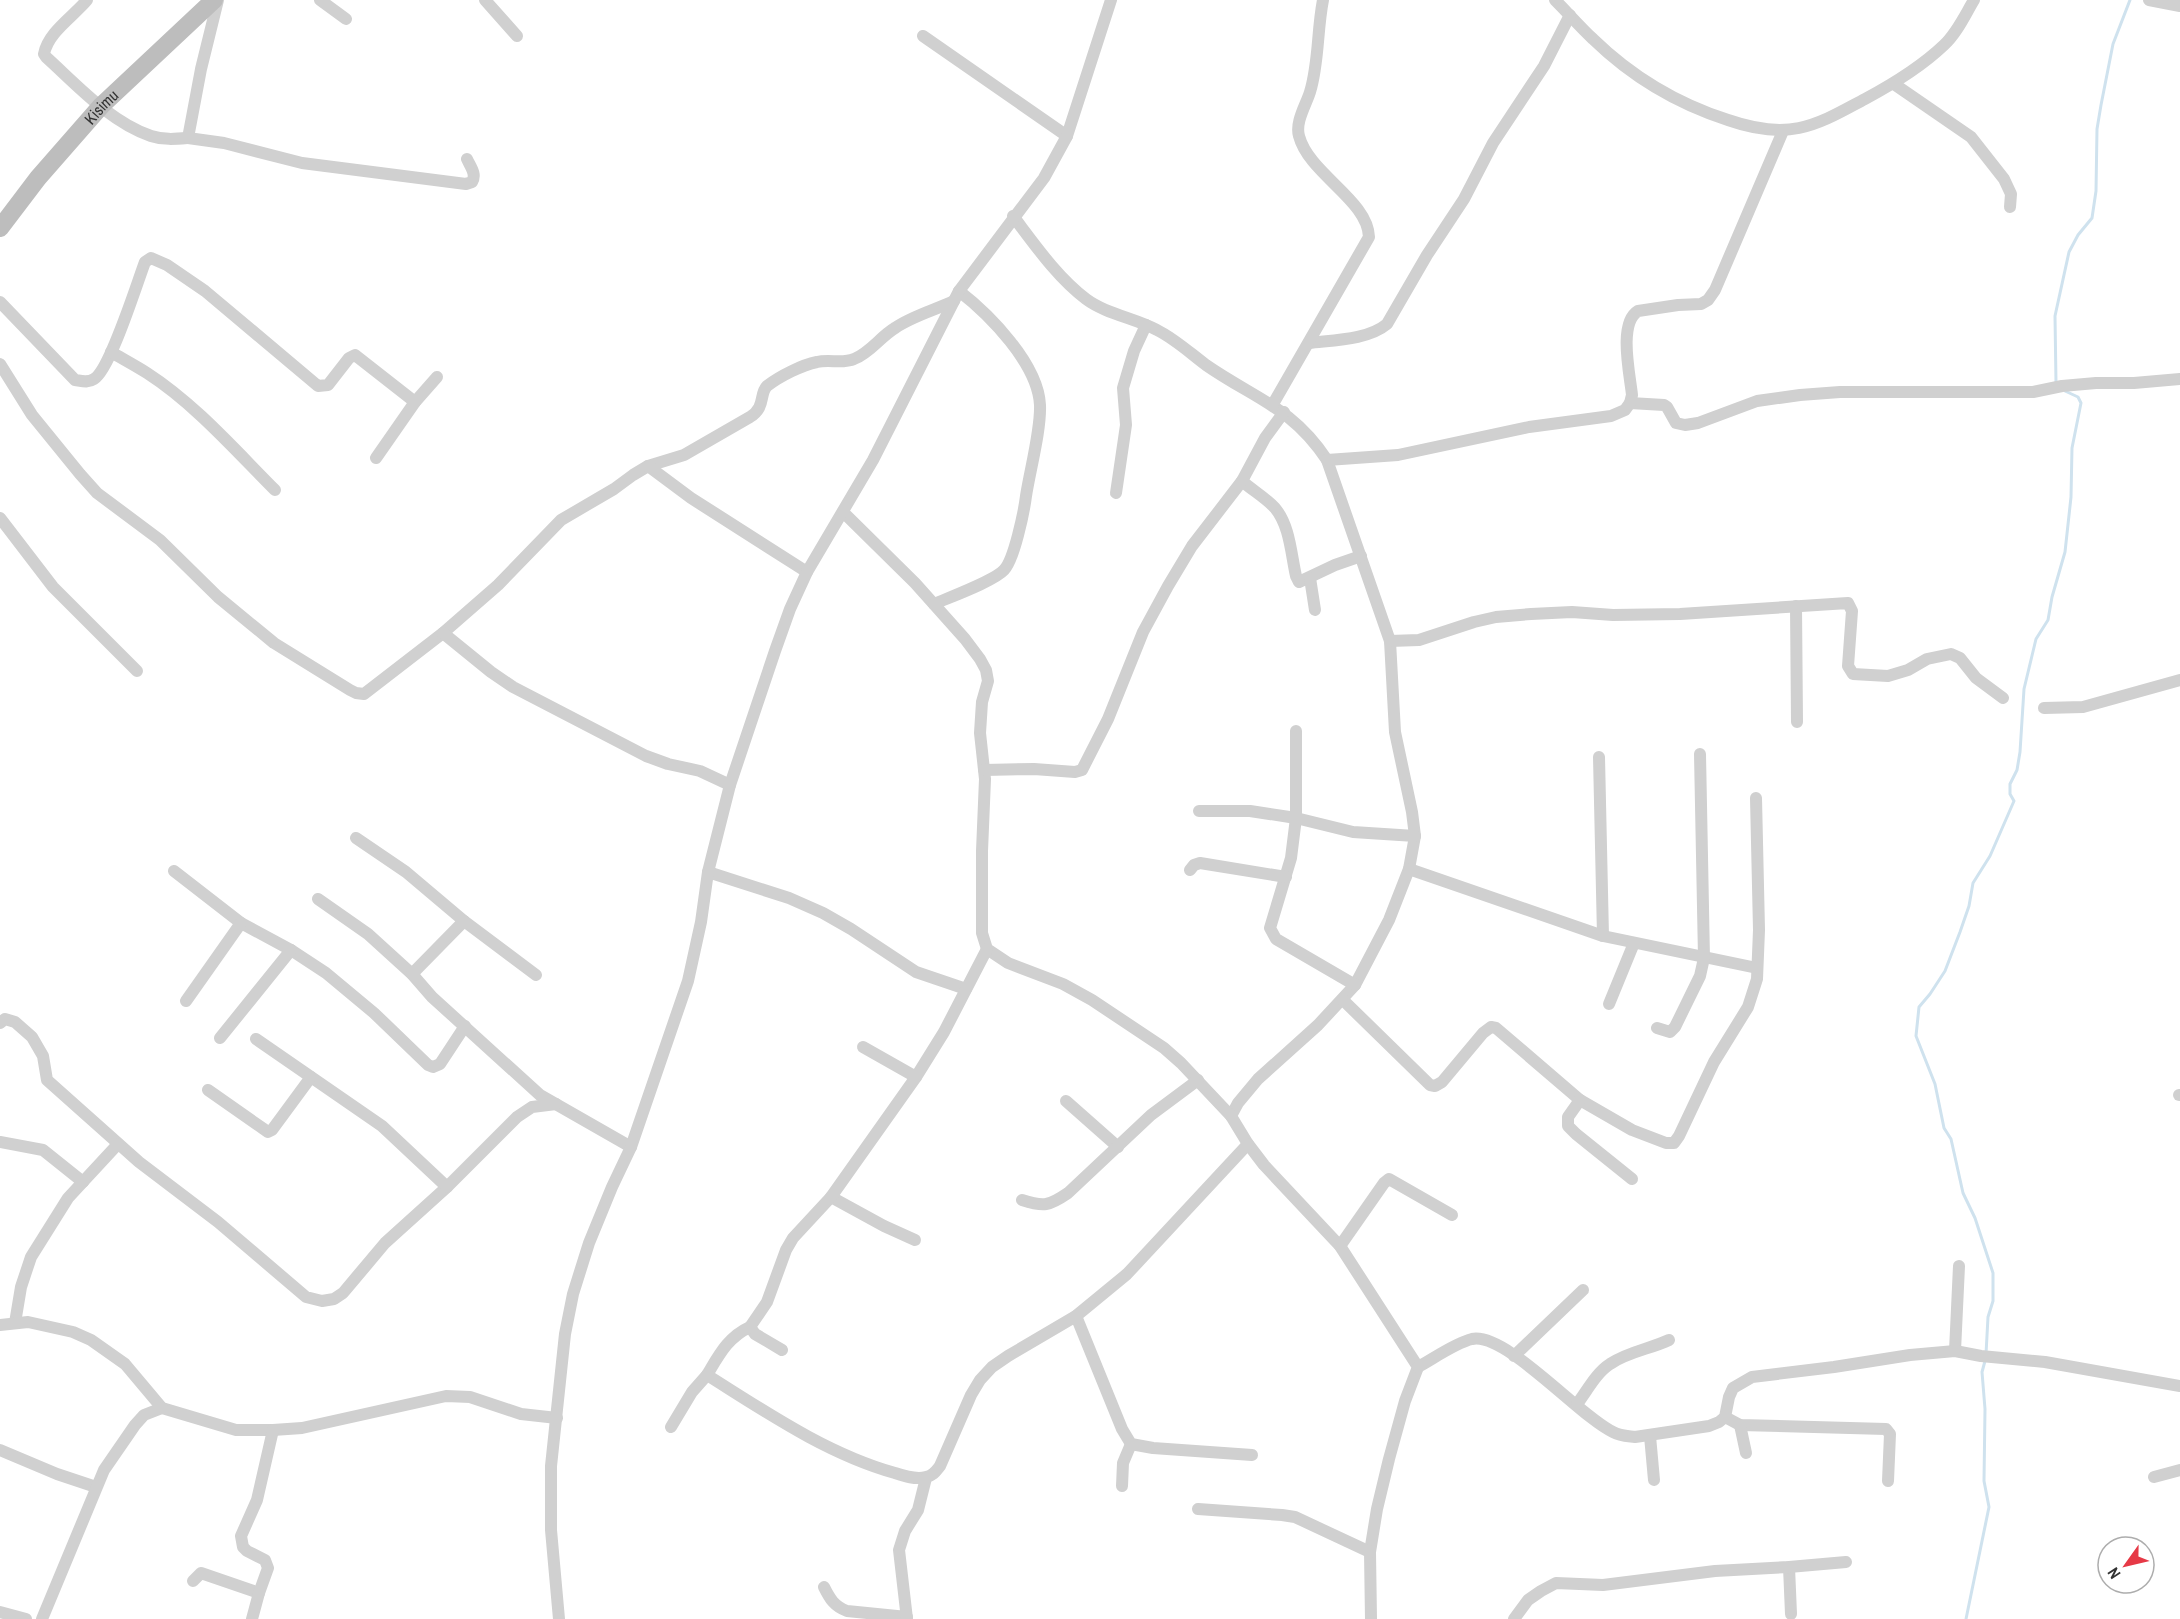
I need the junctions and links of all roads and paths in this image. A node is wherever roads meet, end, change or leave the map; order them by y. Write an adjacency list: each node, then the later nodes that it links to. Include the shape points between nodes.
1 (87, 0): 16 (street, via 45,46 44,54)
2 (216, 0): 16 (street, Kisimu); 19 (street)
3 (320, 0): 12 (street)
4 (485, 0): 13 (street)
5 (1111, 0): 18 (street)
6 (1323, 0): 27 (street, via 1311,89 1298,135 1320,170 1364,216 1369,237)
7 (1555, 0): 11 (street)
8 (1974, 0): 15 (street, via 1945,45)
9 (2149, 0): 10 (street)
10 (2180, 6)
11 (1570, 15): 17 (street, via 1594,40 1677,100 1741,125); 27 (street, via 1544,66 1493,143 1464,199 1387,324 1380,330)
12 (345, 19)
13 (517, 36)
14 (923, 36): 18 (street)
15 (1894, 84): 17 (street, via 1824,120); 21 (street, via 1971,137 2004,179 2011,194)
16 (101, 106): 19 (street, via 150,135); 23 (street, Kisimu)
17 (1783, 131): 33 (street, via 1708,300 1638,311 1629,321 1626,338)
18 (1067, 136): 22 (street, via 1044,178)
19 (188, 138): 20 (street, via 302,163 466,184 474,179)
20 (467, 159)
21 (2010, 207)
22 (1013, 216): 24 (street); 26 (street, via 1045,258 1087,300)
23 (0, 228)
24 (957, 296): 37 (street, via 903,323 864,355 851,361 818,362 802,367 767,386 759,409 750,417 684,455); 41 (street); 46 (street, via 970,299 1011,342 1031,375 1040,405 1025,505 1008,565 998,576)
25 (0, 302): 28 (street, via 75,380 95,379)
26 (1146, 324): 34 (street); 40 (street, via 1122,388 1126,425)
27 (1309, 343): 34 (street)
28 (111, 352): 32 (street, via 145,262 152,258 205,291 318,386 328,385 349,358 356,355); 39 (street, via 174,393)
29 (0, 364): 49 (street, via 32,415 97,493 160,540 218,597 293,656 364,694)
30 (436, 377): 32 (street)
31 (2180, 379): 33 (street, via 2010,393 1840,392 1779,397 1685,425 1676,423 1664,405)
32 (415, 402): 35 (street)
33 (1630, 404): 36 (street, via 1611,416 1529,427 1398,454)
34 (1279, 408): 36 (street, via 1315,441); 38 (street)
35 (376, 458)
36 (1327, 460): 43 (street)
37 (648, 466): 44 (street); 49 (street, via 561,520 498,585)
38 (1242, 481): 45 (street, via 1275,508 1287,531 1297,580); 59 (street, via 1192,546 1168,586 1143,632 1108,719 1082,770)
39 (275, 490)
40 (1116, 493)
41 (843, 512): 44 (street); 46 (street)
42 (0, 518): 51 (street, via 52,587)
43 (1361, 556): 45 (street); 50 (street)
44 (807, 572): 60 (street, via 790,609)
45 (1310, 578): 48 (street)
46 (934, 604): 59 (street, via 986,670 988,681 980,733)
47 (1796, 606): 50 (street, via 1680,614 1572,612 1496,617 1430,638); 53 (street, via 1851,606 1848,666 1853,674 1888,676 1927,659 1951,654); 55 (street)
48 (1315, 610)
49 (443, 633): 60 (street, via 513,687 646,756 700,771)
50 (1390, 641): 64 (street, via 1395,732)
51 (137, 671)
52 (2180, 680): 54 (street, via 2083,707)
53 (2003, 698)
54 (2044, 708)
55 (1797, 722)
56 (1296, 731): 63 (street)
57 (1700, 754): 78 (street)
58 (1599, 757): 74 (street)
59 (984, 770): 76 (street, via 982,933)
60 (730, 785): 69 (street)
61 (1756, 798): 79 (street)
62 (1199, 811): 63 (street)
63 (1296, 818): 64 (street, via 1353,832); 70 (street)
64 (1415, 836): 66 (street)
65 (356, 838): 72 (street, via 406,872)
66 (1409, 869): 74 (street); 82 (street, via 1389,920)
67 (1190, 870): 70 (street, via 1200,863)
68 (174, 871): 73 (street)
69 (708, 872): 83 (street, via 798,901 851,929 916,972); 104 (street, via 688,981)
70 (1286, 877): 82 (street, via 1271,923 1272,934)
71 (318, 899): 80 (street, via 368,934)
72 (464, 921): 80 (street); 81 (street)
73 (241, 923): 77 (street); 85 (street)
74 (1604, 936): 75 (street)
75 (1634, 943): 78 (street); 86 (street)
76 (987, 949): 83 (street); 95 (street, via 1008,963 1092,1000 1164,1048)
77 (291, 950): 88 (street, via 374,1013 428,1065 440,1064); 90 (street)
78 (1704, 958): 79 (street); 89 (street, via 1700,976 1675,1027 1670,1032)
79 (1757, 968): 97 (street, via 1748,1006 1714,1062 1674,1143 1632,1130)
80 (412, 974): 88 (street)
81 (536, 975)
82 (1355, 985): 84 (street)
83 (966, 989): 94 (street)
84 (1343, 1000): 97 (street, via 1430,1085 1442,1082 1491,1028 1502,1031); 100 (street, via 1258,1079)
85 (186, 1001)
86 (1609, 1004)
87 (0, 1023): 102 (street, via 5,1019 15,1022 32,1036 43,1056 47,1080)
88 (465, 1026): 99 (street, via 540,1095)
89 (1657, 1028)
90 (220, 1038)
91 (256, 1039): 93 (street)
92 (863, 1047): 94 (street)
93 (311, 1077): 96 (street, via 268,1132); 108 (street, via 382,1126)
94 (916, 1077): 109 (street)
95 (1198, 1080): 100 (street); 105 (street, via 1151,1115)
96 (208, 1090)
97 (1580, 1100): 106 (street, via 1568,1126)
98 (1066, 1101): 105 (street)
99 (556, 1104): 104 (street); 108 (street, via 532,1107 517,1117)
100 (1231, 1116): 103 (street)
101 (0, 1142): 107 (street, via 43,1150)
102 (118, 1144): 107 (street); 108 (street, via 306,1297 322,1301 343,1293 385,1243)
103 (1248, 1144): 113 (street); 116 (street, via 1127,1274)
104 (631, 1147): 130 (street, via 589,1243 573,1294)
105 (1118, 1147): 110 (street, via 1053,1203 1040,1205)
106 (1632, 1179)
107 (83, 1182): 117 (street, via 68,1198 31,1257)
108 (447, 1187)
109 (831, 1197): 112 (street); 119 (street, via 793,1238 767,1302)
110 (1022, 1200)
111 (1452, 1215): 113 (street, via 1389,1179)
112 (915, 1240)
113 (1340, 1246): 124 (street)
114 (1959, 1266): 122 (street)
115 (1583, 1290): 123 (street)
116 (1076, 1316): 135 (street); 141 (street, via 992,1367 971,1395 940,1466)
117 (15, 1323): 118 (street); 128 (street, via 33,1322 91,1340 125,1364)
118 (0, 1325)
119 (750, 1327): 121 (street); 125 (street, via 728,1342)
120 (1669, 1340): 127 (street, via 1609,1365)
121 (782, 1350)
122 (1955, 1351): 126 (street); 129 (street, via 1752,1377 1733,1388)
123 (1514, 1356): 124 (street, via 1490,1341 1472,1339); 127 (street)
124 (1418, 1367): 147 (street, via 1389,1459)
125 (707, 1375): 132 (street); 141 (street, via 791,1426 867,1465)
126 (2180, 1386)
127 (1577, 1404): 134 (street, via 1612,1432)
128 (162, 1408): 133 (street, via 236,1430); 144 (street, via 144,1415 128,1433)
129 (1725, 1417): 131 (street); 134 (street, via 1709,1426)
130 (556, 1418): 133 (street, via 521,1414 470,1397 446,1396 302,1428); 159 (street, via 551,1530)
131 (1740, 1425): 137 (street); 143 (street, via 1886,1429 1890,1434)
132 (671, 1427)
133 (273, 1430): 152 (street, via 257,1500 242,1536 243,1547 267,1564)
134 (1650, 1436): 142 (street)
135 (1131, 1444): 138 (street); 145 (street, via 1123,1464)
136 (0, 1450): 144 (street)
137 (1746, 1453)
138 (1252, 1455)
139 (2180, 1470): 140 (street)
140 (2154, 1477)
141 (926, 1478): 155 (street, via 918,1510 904,1531 898,1550)
142 (1654, 1480)
143 (1888, 1481)
144 (96, 1486): 157 (street)
145 (1122, 1486)
146 (1198, 1509): 147 (street, via 1295,1517)
147 (1370, 1552): 160 (street)
148 (1846, 1562): 149 (street)
149 (1789, 1567): 154 (street); 161 (street, via 1715,1571 1603,1585 1556,1583 1528,1600)
150 (193, 1581): 152 (street, via 201,1573)
151 (824, 1587): 155 (street, via 838,1608)
152 (258, 1593): 158 (street)
153 (0, 1612): 156 (street)
154 (1791, 1614)
155 (907, 1618)
156 (26, 1619)
157 (42, 1619)
158 (252, 1619)
159 (559, 1619)
160 (1371, 1619)
161 (1514, 1619)

